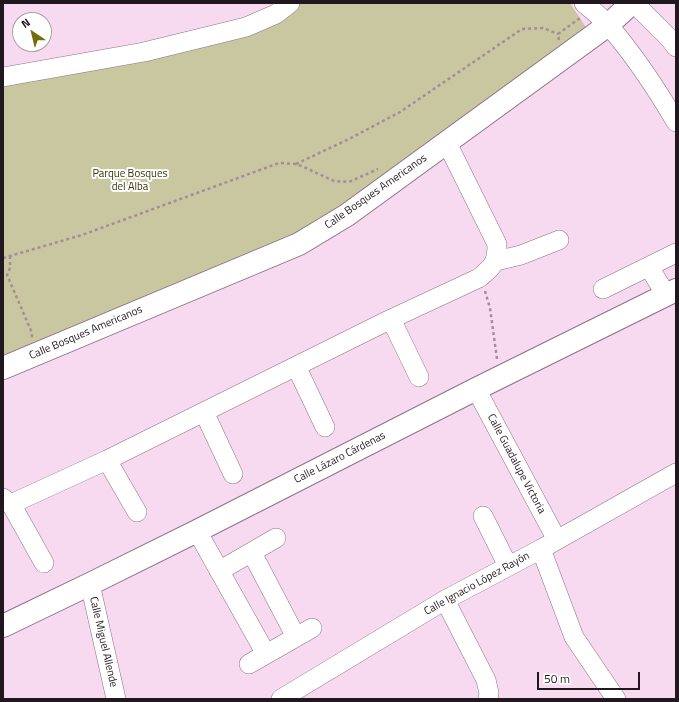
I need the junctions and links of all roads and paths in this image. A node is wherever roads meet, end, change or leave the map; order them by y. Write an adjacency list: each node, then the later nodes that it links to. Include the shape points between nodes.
1 (290, 3): 8 (street, via 276,14 246,27 144,52)
2 (633, 3): 4 (main road, Calle Bosques Americanos); 7 (street)
3 (588, 6): 4 (street); 5 (path)
4 (608, 25): 9 (street, via 638,61); 10 (main road, Calle Bosques Americanos)
5 (558, 34): 6 (path, via 559,41); 11 (path, via 543,28 522,29 400,112)
6 (556, 46)
7 (676, 47)
8 (3, 77)
9 (676, 122)
10 (447, 143): 17 (street, via 497,244); 25 (main road, Calle Bosques Americanos, via 348,215 299,244)
11 (296, 164): 12 (path, via 334,181 349,182); 15 (path, via 279,163 82,235)
12 (383, 166)
13 (559, 240): 17 (street, via 521,255)
14 (676, 253): 18 (street)
15 (10, 256): 16 (path); 23 (path, via 7,275 32,333 32,338)
16 (3, 258)
17 (496, 261): 19 (street)
18 (649, 267): 20 (street); 21 (street)
19 (479, 278): 22 (street); 27 (path, via 490,308)
20 (603, 289)
21 (671, 292): 27 (main road, Calle Lázaro Cárdenas)
22 (391, 319): 24 (street); 26 (street)
23 (27, 342)
24 (296, 366): 29 (street); 30 (street)
25 (3, 368)
26 (419, 377)
27 (498, 377): 28 (main road, Calle Lázaro Cárdenas)
28 (476, 389): 37 (main road, Calle Lázaro Cárdenas); 39 (street, Calle Guadalupe Victoria)
29 (204, 412): 31 (street); 33 (street)
30 (325, 427)
31 (108, 460): 34 (street); 35 (street)
32 (676, 473): 39 (street, Calle Ignacio López Rayón)
33 (233, 474)
34 (7, 501): 42 (street)
35 (136, 512)
36 (483, 516): 43 (street)
37 (197, 531): 44 (street); 45 (main road, Calle Lázaro Cárdenas)
38 (276, 538): 41 (street)
39 (557, 540): 40 (street, Calle Ignacio López Rayón)
40 (541, 549): 43 (street, Calle Ignacio López Rayón); 55 (street, via 574,637)
41 (252, 552): 44 (street); 49 (street)
42 (44, 563)
43 (508, 566): 46 (street, Calle Ignacio López Rayón)
44 (219, 572): 50 (street)
45 (90, 584): 47 (main road, Calle Lázaro Cárdenas); 52 (street, Calle Miguel Allende)
46 (445, 600): 53 (street, Calle Ignacio López Rayón); 54 (street, via 486,680)
47 (3, 626)
48 (312, 628): 49 (street)
49 (296, 637): 50 (street)
50 (266, 654): 51 (street)
51 (249, 664)
52 (116, 699)
53 (281, 699)
54 (488, 699)
55 (616, 699)

